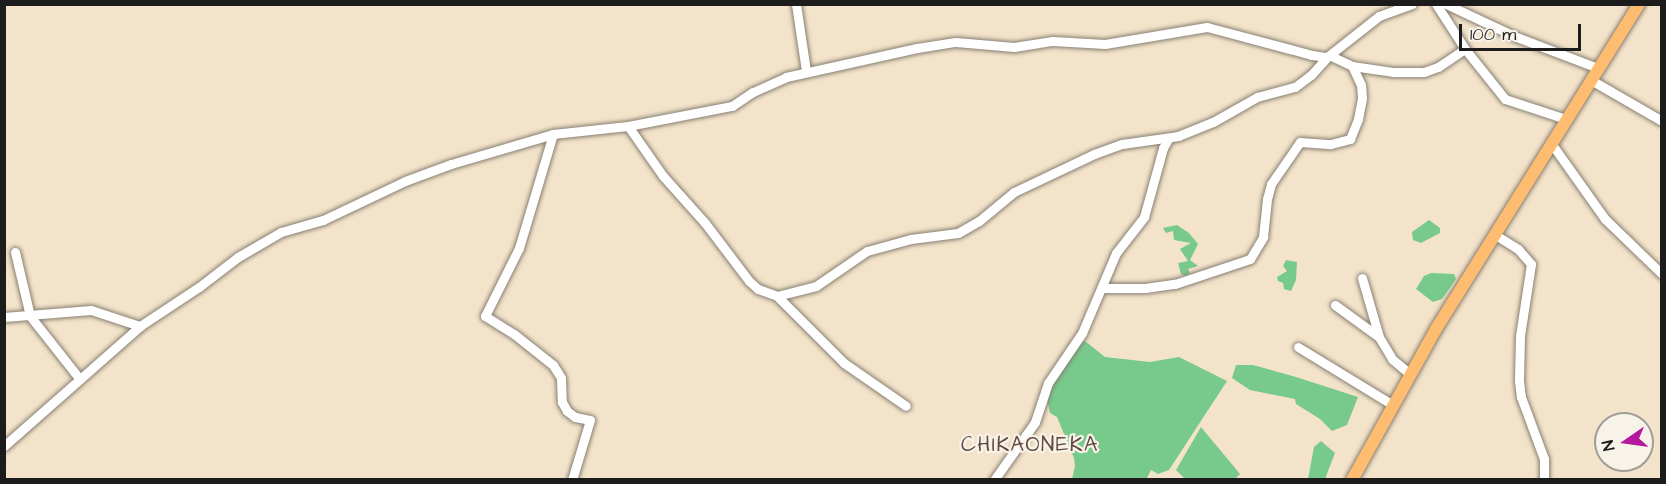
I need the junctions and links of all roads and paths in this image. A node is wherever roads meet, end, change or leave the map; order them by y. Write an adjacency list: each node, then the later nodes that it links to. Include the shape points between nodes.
1 (796, 4): 10 (street)
2 (1412, 4): 7 (street, via 1379,16)
3 (1436, 4): 6 (street)
4 (1446, 4): 9 (street, via 1514,36)
5 (1639, 4): 9 (main road)
6 (1465, 49): 8 (street, via 1424,72); 12 (street, via 1507,101)
7 (1329, 56): 8 (street); 10 (street, via 1311,55 1207,27 1105,44 1053,41 1014,47 956,42); 16 (street, via 1302,84 1257,97 1213,122)
8 (1352, 66): 22 (street, via 1362,98 1350,139 1331,144 1299,144 1271,184 1263,237 1253,255 1175,285)
9 (1598, 68): 11 (main road)
10 (806, 71): 14 (street, via 753,92 732,106)
11 (1591, 80): 12 (main road); 13 (street)
12 (1566, 118): 17 (main road)
13 (1662, 121)
14 (628, 126): 15 (street); 23 (street, via 749,281)
15 (553, 134): 27 (street, via 414,178 323,220 281,232 238,257); 35 (street, via 519,248 485,316 553,365 561,378 562,402 567,411 590,420)
16 (1168, 139): 22 (street, via 1144,218 1116,253); 23 (street, via 1122,144 1094,154 1014,192 979,221 958,232 862,252 821,283)
17 (1551, 143): 18 (main road); 20 (street, via 1605,219)
18 (1494, 234): 30 (main road); 38 (street, via 1524,253 1531,264 1520,336 1519,381 1544,459)
19 (15, 252): 25 (street)
20 (1662, 274)
21 (1362, 278): 28 (street)
22 (1102, 288): 36 (street, via 1082,333 1048,382 1035,422)
23 (777, 296): 33 (street, via 844,363)
24 (1335, 305): 28 (street)
25 (30, 316): 26 (street); 27 (street, via 91,310); 31 (street)
26 (4, 317)
27 (140, 326): 31 (street)
28 (1380, 337): 30 (street, via 1392,358)
29 (1298, 347): 32 (street)
30 (1410, 374): 32 (main road)
31 (79, 378): 34 (street)
32 (1393, 405): 37 (main road)
33 (906, 406)
34 (4, 446)
35 (572, 480)
36 (994, 480)
37 (1352, 480)
38 (1544, 480)

